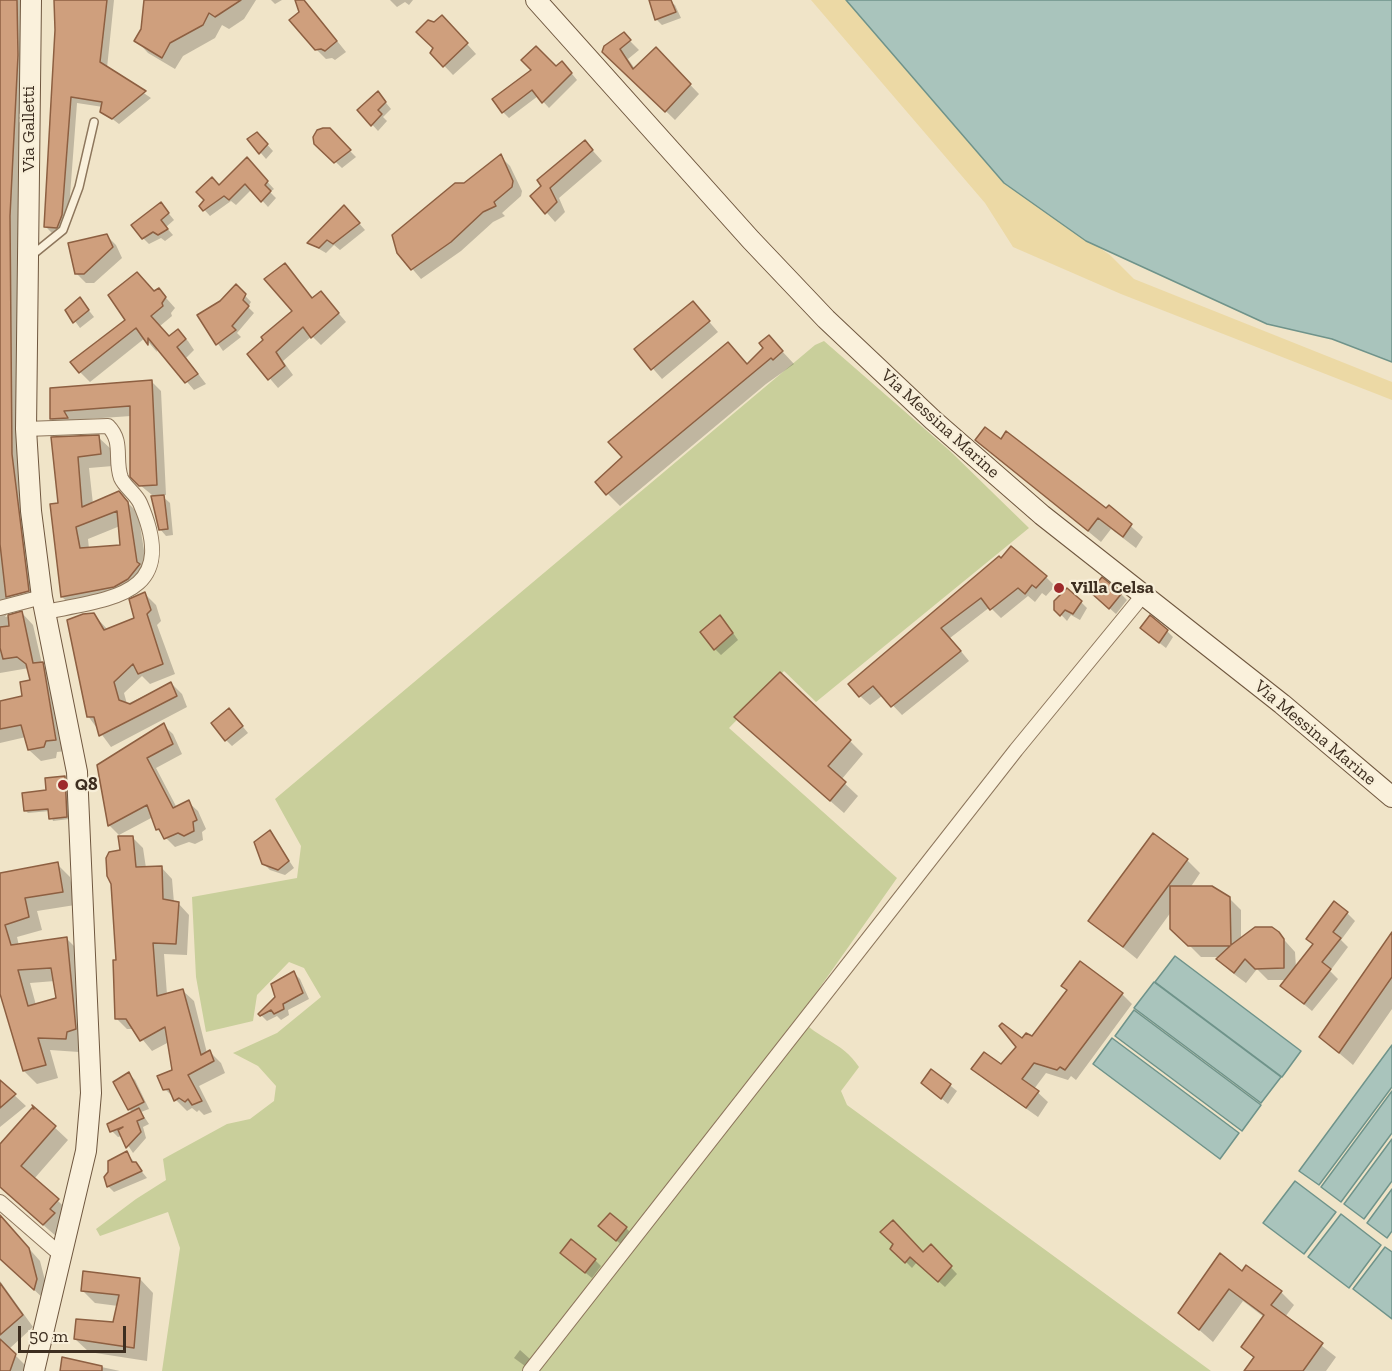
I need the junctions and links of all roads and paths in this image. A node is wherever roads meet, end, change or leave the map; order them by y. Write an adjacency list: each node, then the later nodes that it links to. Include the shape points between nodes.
1 (31, 0): 4 (main road, Via Galletti)
2 (536, 0): 6 (main road, Via Messina Marine, via 645,127 826,319 1042,515)
3 (94, 122): 4 (lane, via 79,187 63,230)
4 (28, 259): 5 (main road, Via Galletti)
5 (26, 429): 7 (main road, Via Galletti, via 31,511); 7 (street, via 108,426 118,440 122,479 139,501 153,542 148,570 134,589 112,598)
6 (1144, 594): 9 (main road, Via Messina Marine); 13 (street, via 1016,750)
7 (44, 604): 8 (street); 11 (main road, Via Galletti, via 77,772 90,1041 86,1151)
8 (0, 608)
9 (1392, 797)
10 (0, 1202): 11 (street)
11 (60, 1255): 12 (main road, Via Galletti)
12 (34, 1371)
13 (530, 1371)

